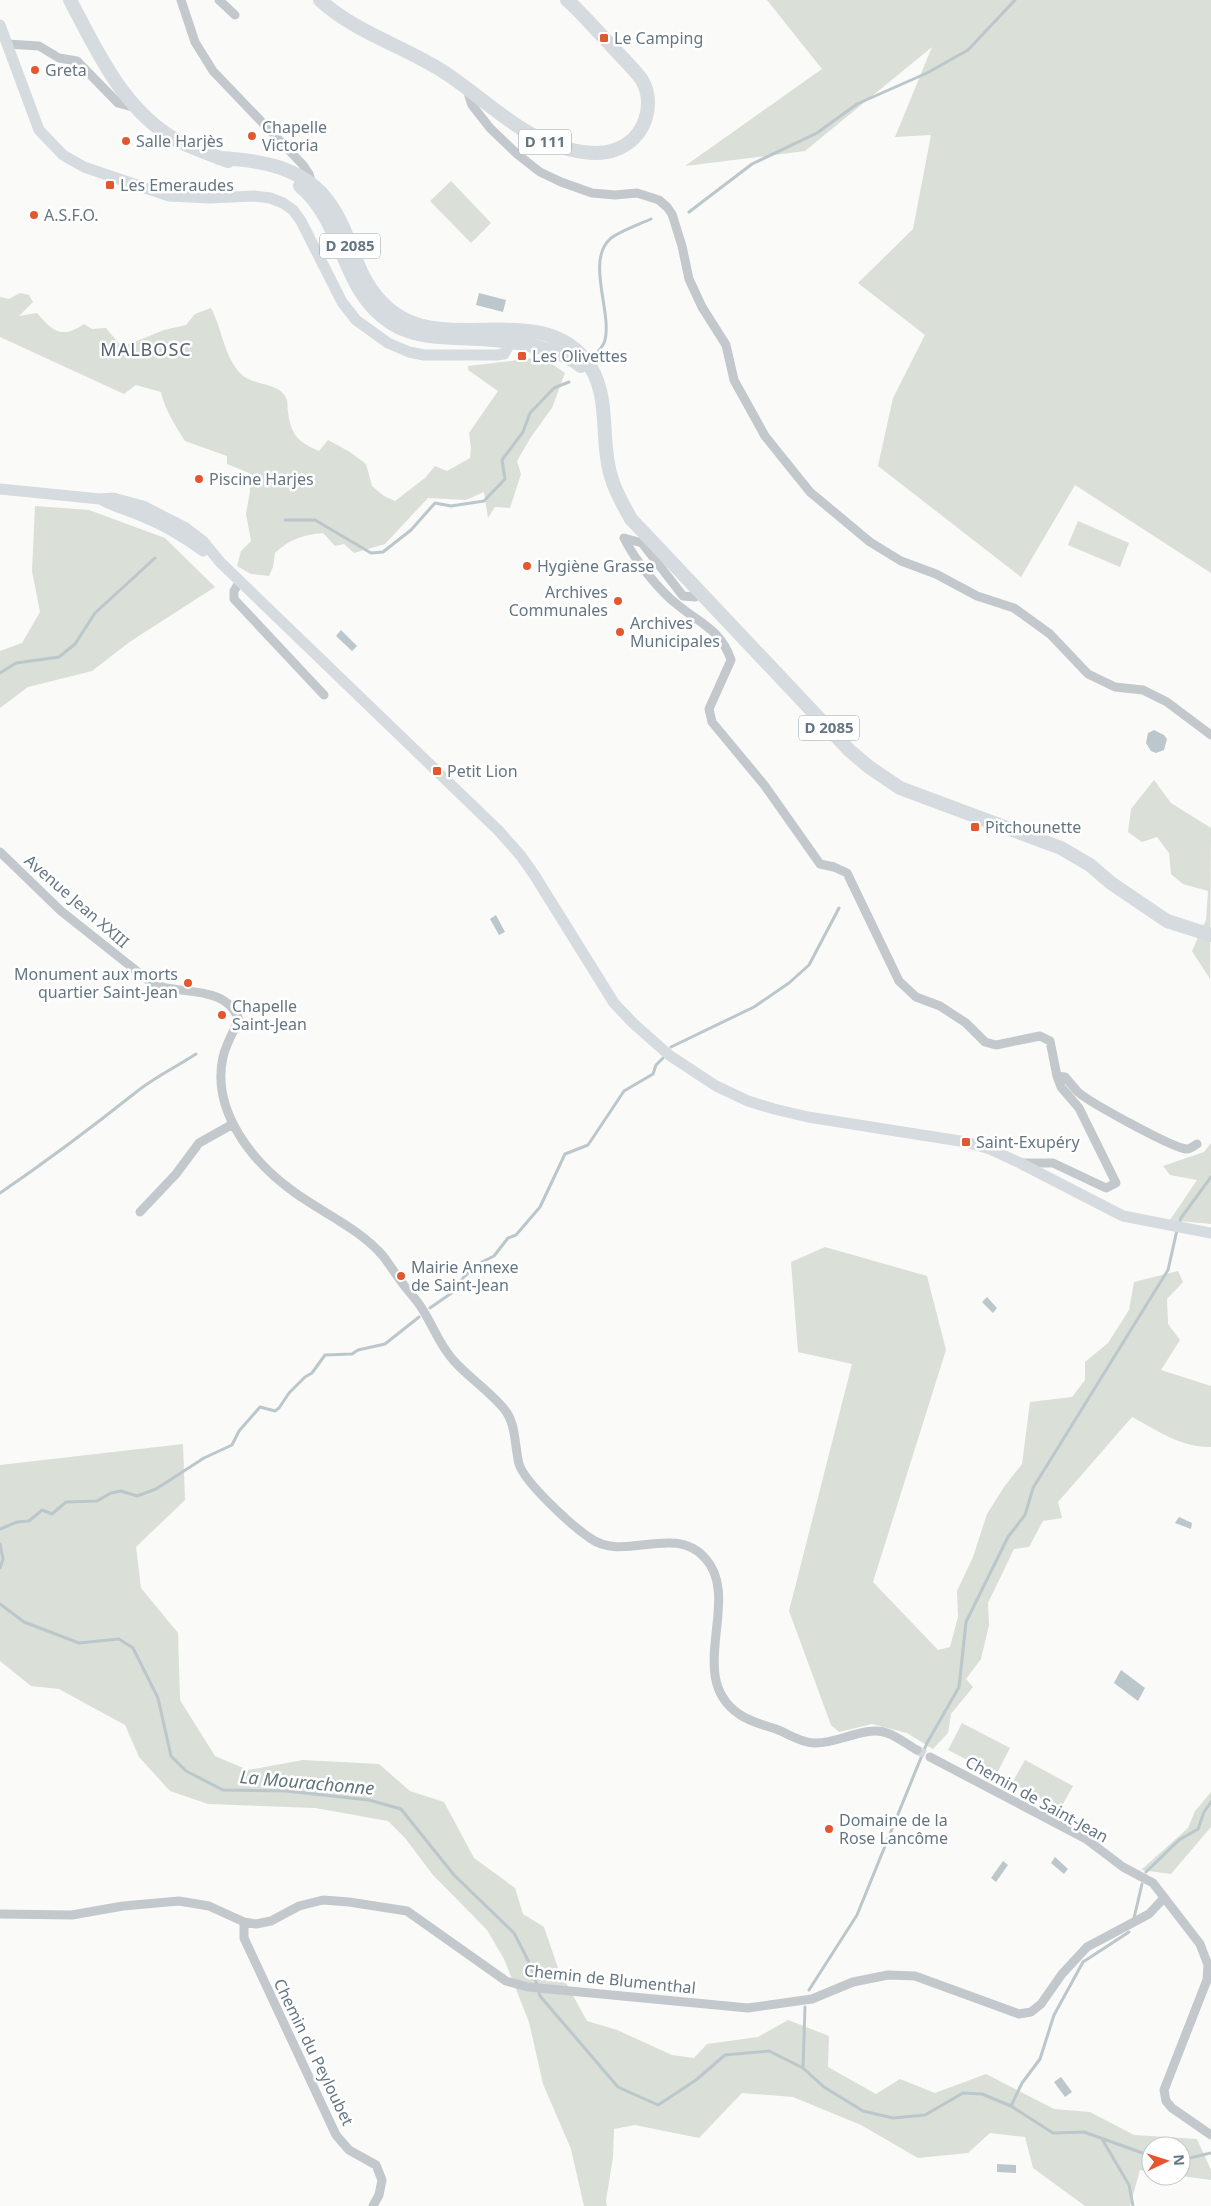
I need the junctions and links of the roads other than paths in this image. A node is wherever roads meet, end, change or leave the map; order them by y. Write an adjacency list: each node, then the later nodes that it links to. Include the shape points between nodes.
1 (70, 0): 10 (main road, D 2085, via 112,77)
2 (181, 0): 12 (street, via 195,42 213,72 303,165)
3 (219, 0): 6 (street)
4 (320, 0): 9 (main road, D 111, via 351,23 443,71)
5 (567, 0): 9 (main road, D 111, via 642,81 648,104 641,130 634,139 617,150 606,152 584,152 553,145 518,128)
6 (234, 15)
7 (0, 25): 8 (main road)
8 (7, 44): 10 (street, via 39,46 59,58 77,61 118,103); 14 (main road, via 39,130 63,156 84,167 170,196 254,196 283,203 294,210 302,222 350,313 388,343 409,352 497,356 504,354)
9 (470, 90): 21 (street, via 472,105 490,128 540,172 592,193 637,193 667,206 680,238 689,279 726,345 734,380 765,436 810,492 870,542 901,561 936,574 978,596 1014,608 1050,634 1088,674 1115,687 1144,690)
10 (136, 108): 11 (main road, D 2085, via 168,135)
11 (219, 158): 12 (main road, D 2085, via 247,159 276,166 293,172); 14 (main road, D 2085, via 288,179 309,194 325,215 366,300 390,323 422,336)
12 (312, 185): 13 (main road, D 2085, via 330,203 368,286 389,310 418,326)
13 (494, 330): 14 (main road, via 505,335); 15 (main road, D 2085, via 547,335)
14 (510, 343): 15 (main road, via 521,338); 16 (main road, D 2085, via 535,346 563,355)
15 (573, 349): 16 (main road, D 2085, via 584,359)
16 (592, 374): 19 (main road, D 2085, via 603,399 608,463 620,499 631,519)
17 (0, 489): 18 (main road, via 100,499 167,528 220,562)
18 (240, 581): 20 (street, via 234,591 234,599); 27 (main road, via 499,830 535,876 614,1002 633,1023 693,1073 740,1097 774,1109 966,1142)
19 (702, 593): 23 (main road, D 2085, via 849,750 885,779 900,788 1061,848 1090,865 1160,918); 24 (street, via 690,598 683,596 642,543 624,538 634,557 677,606 715,632 727,648 731,660 709,709 712,722 765,786 820,864 847,873 899,980 916,998 940,1006 966,1023 985,1042 996,1045 1040,1036 1050,1041)
20 (324, 695)
21 (1211, 735)
22 (0, 852): 25 (street, Avenue Jean XXIII, via 61,911 148,980 164,987 219,997 229,1004 239,1020 223,1055 220,1076)
23 (1211, 935)
24 (1056, 1076): 26 (street, via 1065,1076 1077,1091 1097,1105 1161,1140 1188,1149); 27 (street, via 1061,1088 1080,1108 1116,1183 1106,1188 1053,1163)
25 (233, 1124): 28 (street, via 199,1143 176,1174); 30 (street, via 260,1162 285,1185 364,1238 382,1255 421,1306 454,1362 507,1413 520,1468 531,1485 592,1540 608,1546 672,1542 692,1548 706,1558 715,1576 718,1596 713,1655 715,1677 723,1696 737,1713 815,1744 885,1732)
26 (1197, 1144)
27 (1020, 1162): 29 (main road, via 1123,1216)
28 (140, 1212)
29 (1211, 1233)
30 (917, 1750)
31 (930, 1757): 32 (street, Chemin de Saint-Jean, via 1086,1839 1153,1883)
32 (1163, 1899): 34 (street, Chemin de Blumenthal, via 1149,1914 1087,1947 1041,2004 1031,2012 1019,2014 915,1976 888,1975 853,1982 812,1999 748,2008 528,1987 506,1981 407,1911 323,1900 299,1906 271,1921); 35 (street, Chemin de Saint-Jean)
33 (0, 1914): 34 (street, Chemin de Blumenthal, via 72,1915 179,1901 210,1906)
34 (244, 1922): 38 (street, Chemin du Peyloubet, via 244,1938 336,2135 349,2150 376,2165 382,2180)
35 (1200, 1944): 36 (street); 37 (street, Chemin de Saint-Jean, via 1208,1965 1207,1980 1164,2090 1166,2101 1172,2108)
36 (1211, 1948)
37 (1211, 2135)
38 (373, 2206)

